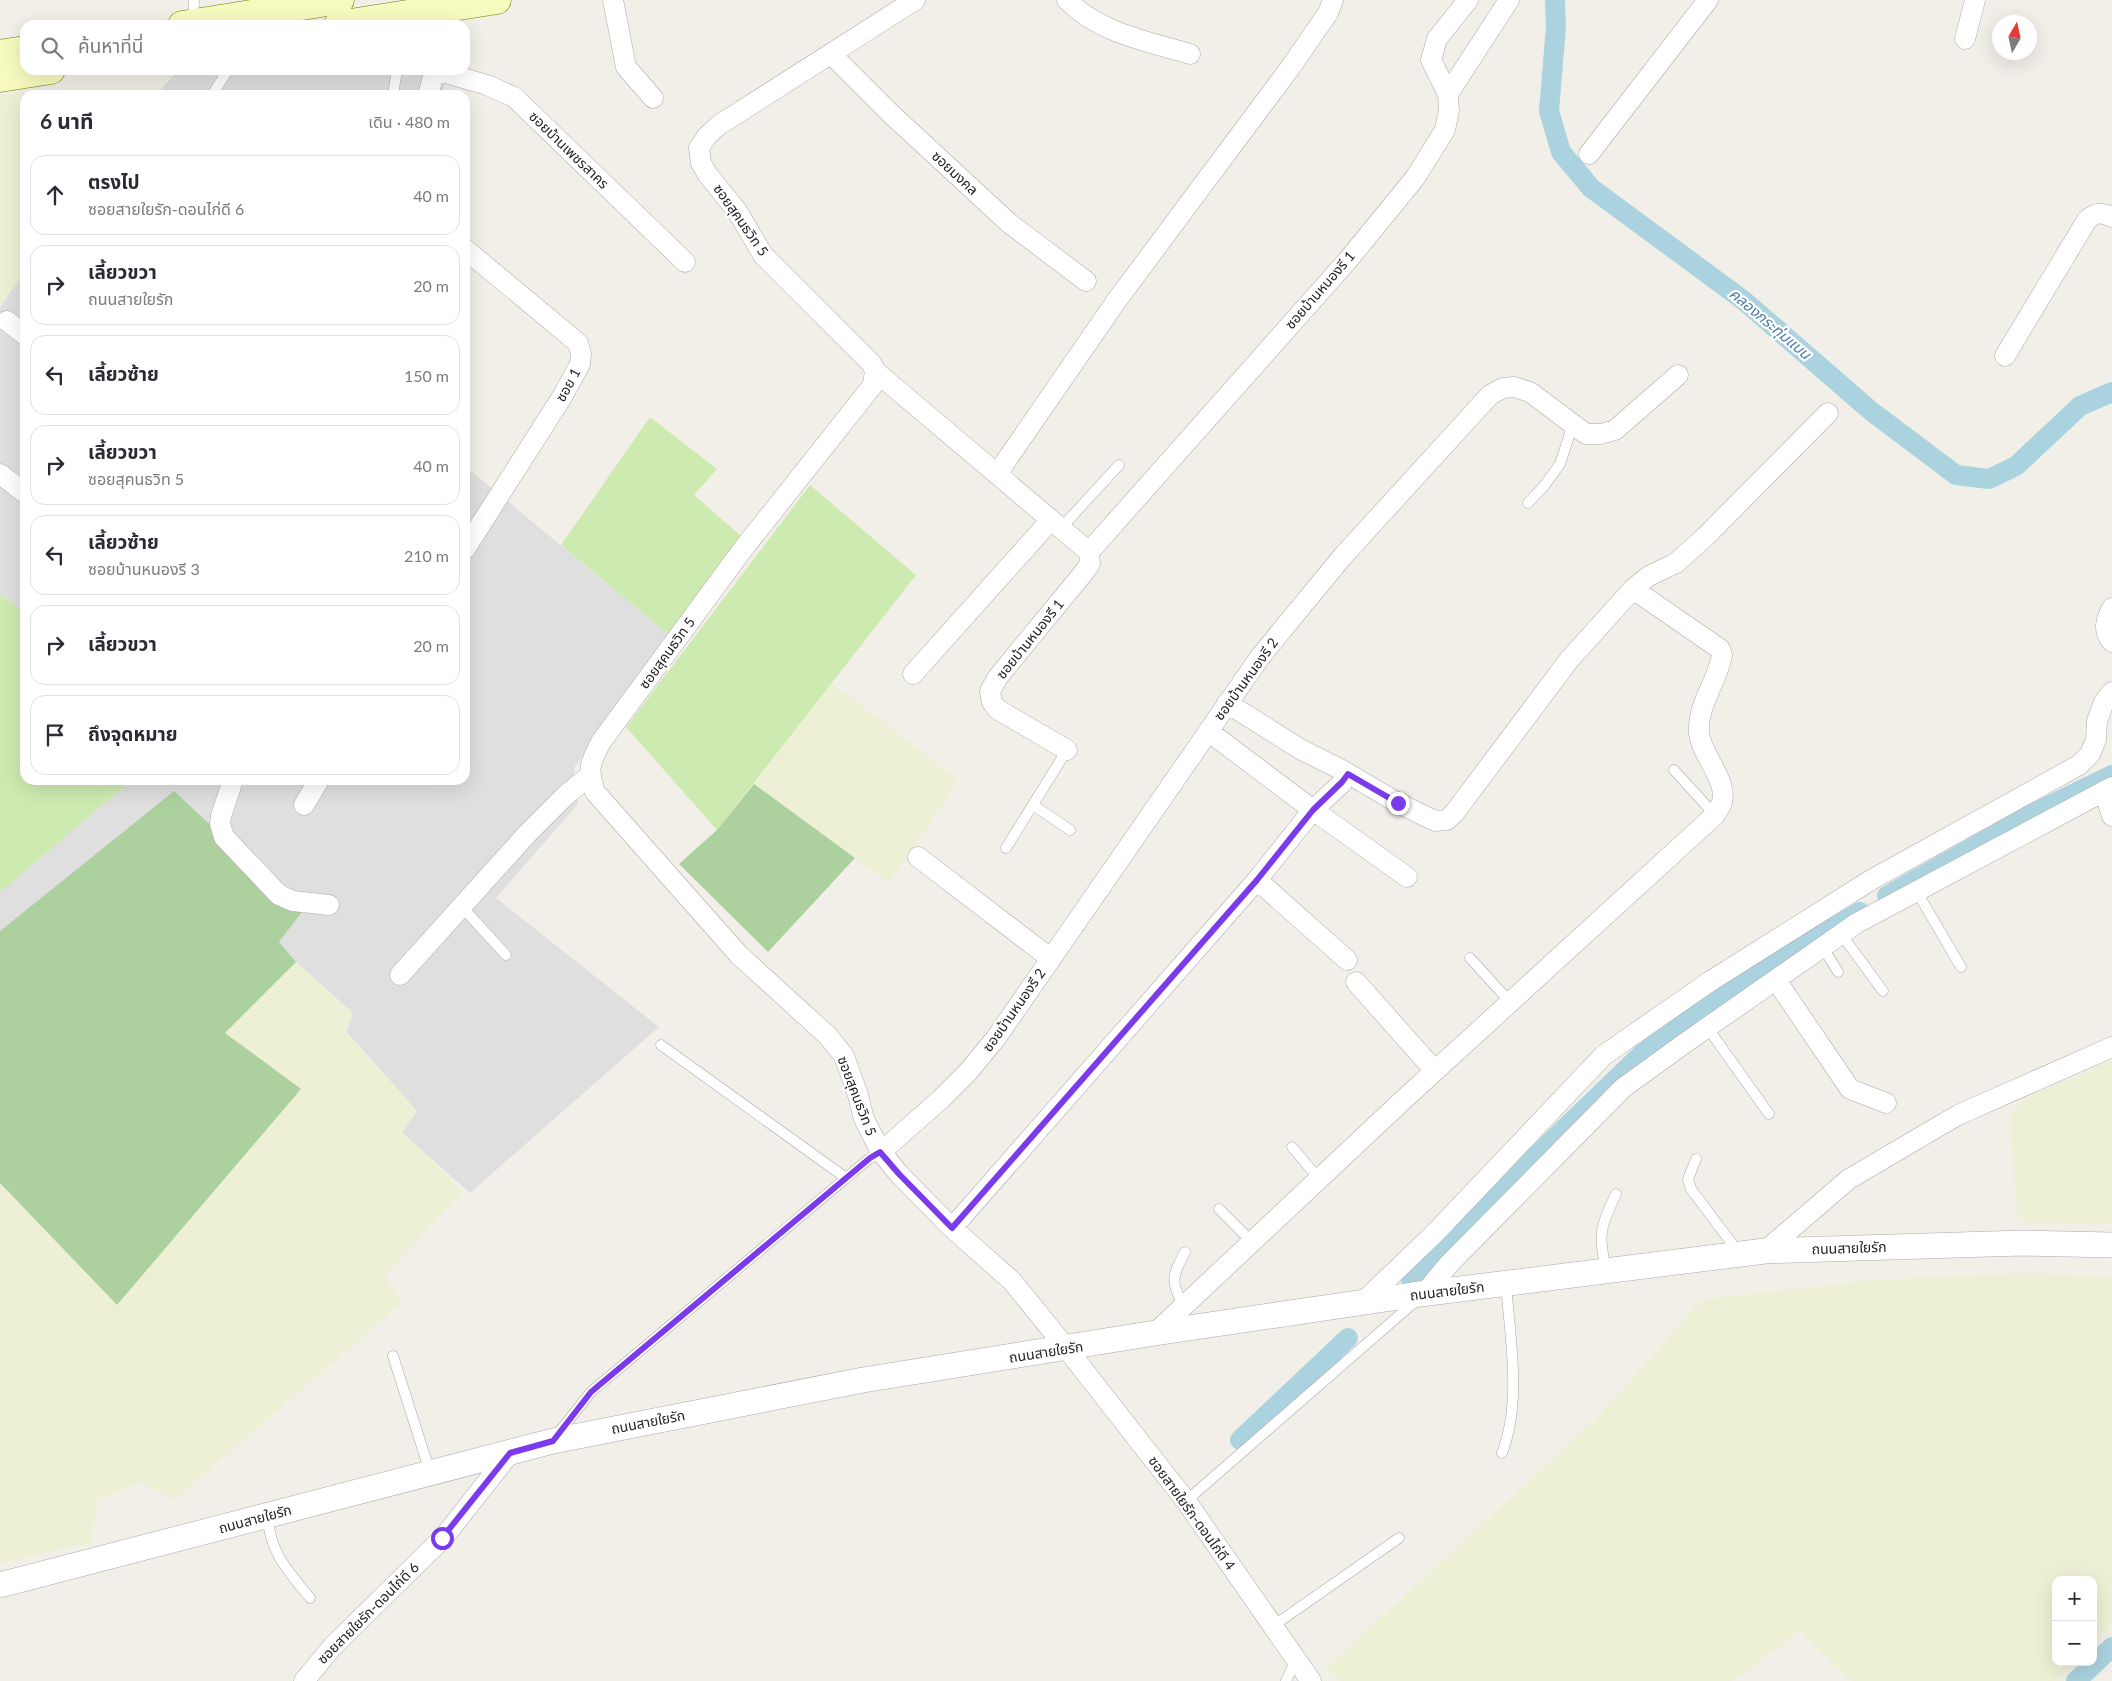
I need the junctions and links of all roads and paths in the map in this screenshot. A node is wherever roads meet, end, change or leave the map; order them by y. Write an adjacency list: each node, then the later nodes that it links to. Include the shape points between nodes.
1 (340, 0): 11 (main road)
2 (497, 0): 12 (main road)
3 (613, 0): 29 (street, via 626,67)
4 (915, 0): 17 (street, ซอยสุคนธวิท 5)
5 (1067, 0): 18 (street, via 1094,22)
6 (1333, 0): 44 (street, via 1328,13 1290,68 1117,300)
7 (1468, 0): 28 (street, ซอยบ้านหนองรี 1, via 1438,39 1431,60)
8 (1510, 0): 28 (street)
9 (1708, 0): 30 (street)
10 (1975, 0): 14 (street)
11 (190, 16)
12 (451, 16): 13 (main road)
13 (405, 20)
14 (1965, 38)
15 (20, 51): 16 (main road)
16 (0, 54)
17 (832, 54): 34 (street, ซอยมงคล, via 890,113 1009,223); 38 (street, ซอยสุคนธวิท 5, via 719,125 699,148 700,156 708,175 737,211 763,255 872,364)
18 (1190, 54)
19 (20, 75): 24 (main road)
20 (225, 75): 25 (lane)
21 (396, 75): 26 (lane)
22 (434, 75): 27 (street)
23 (452, 75): 33 (street, ซอยบ้านเพชรสาคร, via 514,97)
24 (0, 78)
25 (215, 90)
26 (394, 90)
27 (429, 90)
28 (1448, 94): 49 (street, ซอยบ้านหนองรี 1, via 1450,110 1445,130 1415,178 1348,260)
29 (653, 98)
30 (1589, 154)
31 (2112, 217): 37 (street, via 2101,212 2086,220)
32 (470, 253): 48 (street, ซอย 1, via 578,343 582,354 562,397)
33 (685, 262)
34 (1086, 281)
35 (7, 322): 36 (street)
36 (20, 331)
37 (2005, 356)
38 (875, 371): 44 (street); 60 (street, ซอยสุคนธวิท 5, via 873,385 743,549 601,742)
39 (1678, 375): 41 (street, ซอยบ้านหนองรี 2, via 1615,430 1586,434)
40 (1828, 413): 50 (street, via 1706,536 1676,563 1649,576)
41 (1573, 424): 46 (lane, via 1560,464); 55 (street, ซอยบ้านหนองรี 2, via 1530,392 1514,387 1503,388 1490,395 1343,556 1260,657)
42 (1119, 465): 47 (lane)
43 (0, 474): 45 (street)
44 (997, 474): 47 (street)
45 (20, 489)
46 (1528, 503)
47 (1056, 524): 49 (street); 53 (street)
48 (470, 541)
49 (1089, 552): 57 (street, ซอยบ้านหนองรี 1, via 1090,564 990,691 997,709)
50 (1633, 589): 59 (street, via 1569,660 1447,820 1427,818); 67 (street, via 1720,648 1722,655 1700,715 1699,732 1723,793)
51 (2112, 608): 52 (street, via 2105,625)
52 (2112, 642)
53 (913, 674)
54 (2112, 692): 112 (street, via 2104,702 2097,721 2096,740 2090,754 2078,765 1871,880 1709,982 1604,1055 1435,1233)
55 (1227, 703): 56 (street, ซอยบ้านหนองรี 2); 59 (street, via 1300,749)
56 (1208, 731): 66 (street); 80 (street, ซอยบ้านหนองรี 2)
57 (1067, 750): 65 (lane)
58 (1674, 770): 67 (lane)
59 (1348, 774): 66 (street)
60 (589, 776): 76 (street, via 564,796); 97 (street, ซอยสุคนธวิท 5, via 595,792 714,929 828,1036 844,1056 864,1120)
61 (231, 785): 75 (street, via 221,816 224,837 280,895 293,901)
62 (316, 785): 64 (street)
63 (2108, 789): 68 (street); 74 (street)
64 (304, 805)
65 (1033, 805): 69 (lane); 70 (lane)
66 (1313, 810): 72 (street); 73 (street)
67 (1715, 815): 89 (street)
68 (2112, 816)
69 (1070, 830)
70 (1006, 848)
71 (918, 857): 80 (street)
72 (1407, 876)
73 (1257, 880): 82 (street); 103 (street)
74 (1917, 892): 77 (street); 83 (lane)
75 (329, 905)
76 (462, 907): 79 (lane); 85 (street)
77 (1841, 934): 78 (street); 88 (lane)
78 (1822, 946): 84 (lane); 86 (street)
79 (506, 955)
80 (1050, 958): 97 (street, ซอยบ้านหนองรี 2, via 996,1038 968,1072)
81 (1470, 958): 89 (lane)
82 (1347, 960)
83 (1961, 966)
84 (1838, 972)
85 (400, 975)
86 (1776, 980): 90 (street); 94 (street, via 1850,1089)
87 (1356, 982): 93 (street)
88 (1883, 990)
89 (1510, 1002): 93 (street)
90 (1707, 1027): 95 (lane); 111 (street, via 1623,1088 1449,1264)
91 (660, 1045): 99 (lane)
92 (2112, 1048): 106 (street, via 1958,1115 1849,1179)
93 (1435, 1071): 100 (street)
94 (1886, 1103)
95 (1769, 1114)
96 (1292, 1147): 100 (lane)
97 (880, 1152): 99 (lane); 103 (street, ซอยสุคนธวิท 5)
98 (1696, 1159): 108 (lane, via 1688,1179 1691,1189)
99 (846, 1178): 117 (lane, via 591,1392)
100 (1319, 1179): 104 (street)
101 (1616, 1194): 109 (lane, via 1600,1236)
102 (1219, 1209): 104 (lane)
103 (952, 1228): 115 (street, ซอยสุคนธวิท 5, via 1012,1281)
104 (1252, 1242): 113 (street)
105 (2112, 1245): 106 (street, ถนนสายใยรัก, via 2022,1243)
106 (1765, 1251): 108 (street, ถนนสายใยรัก)
107 (1185, 1252): 113 (lane, via 1174,1271 1173,1285)
108 (1739, 1254): 109 (street, ถนนสายใยรัก)
109 (1606, 1270): 110 (street, ถนนสายใยรัก)
110 (1506, 1283): 111 (street, ถนนสายใยรัก); 119 (lane, via 1513,1388 1512,1421)
111 (1424, 1294): 112 (street, ถนนสายใยรัก); 121 (lane)
112 (1361, 1304): 114 (street, ถนนสายใยรัก)
113 (1184, 1306): 114 (street)
114 (1155, 1333): 115 (street, ถนนสายใยรัก)
115 (1067, 1349): 117 (street, ถนนสายใยรัก, via 863,1380); 121 (street, ซอยสายใยรัก-ดอนไก่ดี 4)
116 (393, 1356): 120 (lane)
117 (553, 1441): 118 (street, ถนนสายใยรัก)
118 (510, 1453): 120 (street, ถนนสายใยรัก); 128 (street, ซอยสายใยรัก-ดอนไก่ดี 6, via 442,1538 333,1646)
119 (1502, 1453)
120 (430, 1473): 122 (street, ถนนสายใยรัก)
121 (1186, 1501): 126 (street, ซอยสายใยรัก-ดอนไก่ดี 4)
122 (267, 1516): 124 (street, ถนนสายใยรัก); 125 (lane, via 269,1536 279,1558)
123 (1399, 1538): 126 (lane)
124 (0, 1585)
125 (310, 1598)
126 (1273, 1626): 127 (street, ซอยสายใยรัก-ดอนไก่ดี 4)
127 (1296, 1660): 129 (lane); 130 (street, ซอยสายใยรัก-ดอนไก่ดี 4)
128 (304, 1681)
129 (1286, 1681)
130 (1311, 1681)

